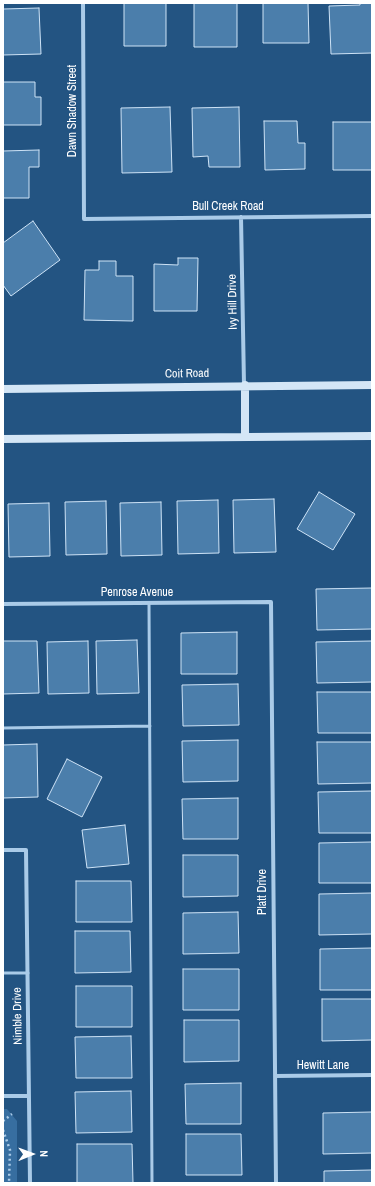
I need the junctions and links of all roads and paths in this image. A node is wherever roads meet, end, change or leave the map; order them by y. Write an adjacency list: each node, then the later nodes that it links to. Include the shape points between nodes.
1 (82, 3): 4 (street, Dawn Shadow Street)
2 (372, 216): 3 (street, Bull Creek Road)
3 (241, 217): 4 (street, Bull Creek Road); 6 (street, Ivy Hill Drive)
4 (84, 219)
5 (372, 385): 6 (main road, Coit Road)
6 (244, 386): 7 (main road, Coit Road); 8 (main road)
7 (3, 389)
8 (245, 436): 9 (main road); 10 (main road)
9 (372, 436)
10 (3, 439)
11 (270, 602): 12 (street, Penrose Avenue); 19 (street, Platt Drive)
12 (149, 603): 13 (street, Penrose Avenue); 14 (lane)
13 (3, 604)
14 (150, 726): 15 (lane); 28 (lane)
15 (3, 728)
16 (3, 850): 18 (street, Nimble Drive, via 26,850)
17 (3, 973): 18 (lane)
18 (28, 973): 22 (street, Nimble Drive)
19 (275, 1076): 20 (street, Hewitt Lane); 29 (street, Platt Drive)
20 (372, 1076)
21 (3, 1096): 22 (street)
22 (29, 1096): 27 (street, Nimble Drive)
23 (12, 1114): 24 (path)
24 (3, 1121)
25 (3, 1130): 26 (path, via 10,1150)
26 (8, 1183)
27 (30, 1183)
28 (152, 1183)
29 (276, 1183)

